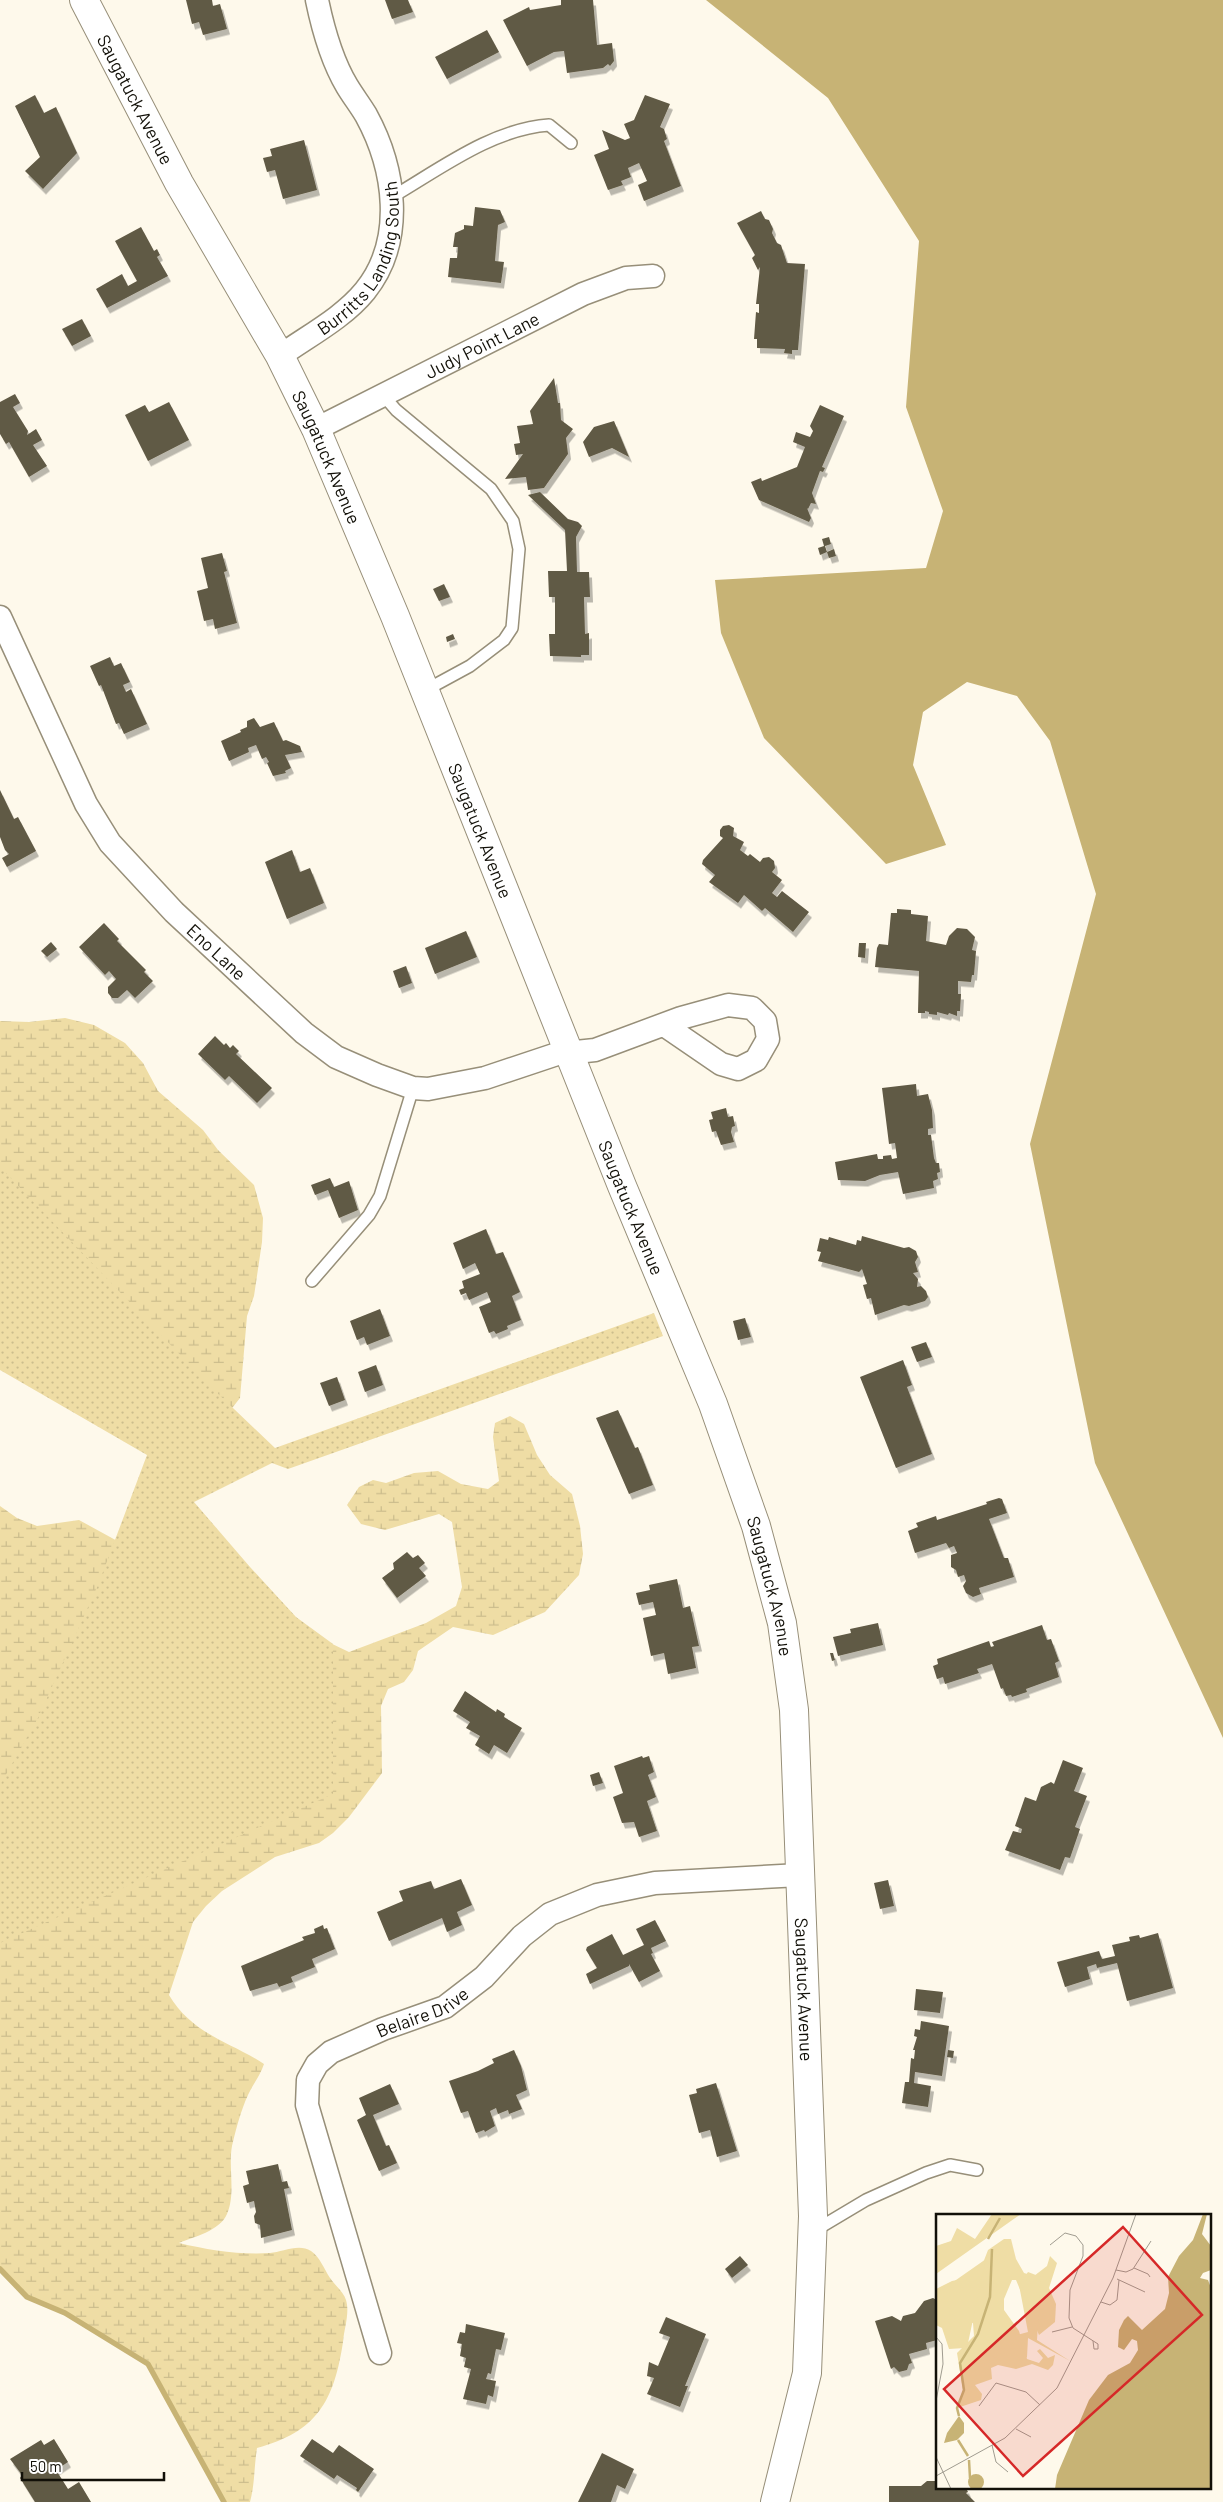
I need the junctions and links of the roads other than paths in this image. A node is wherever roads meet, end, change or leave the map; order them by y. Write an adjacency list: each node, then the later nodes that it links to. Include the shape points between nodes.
1 (84, 0): 6 (main road, Saugatuck Avenue, via 180,183)
2 (317, 0): 4 (street, Burritts Landing South, via 336,63 384,152)
3 (571, 143): 4 (lane, via 549,125 530,126 480,145)
4 (392, 197): 6 (street, Burritts Landing South, via 394,209 387,246 366,290 351,305)
5 (653, 276): 7 (street, Judy Point Lane, via 626,278 583,294)
6 (280, 356): 8 (main road, Saugatuck Avenue)
7 (383, 395): 8 (street, Judy Point Lane); 10 (lane, via 396,410 491,489 513,521 519,549 512,628 504,640 470,666)
8 (316, 429): 10 (main road, Saugatuck Avenue)
9 (0, 617): 13 (street, Eno Lane, via 86,804 110,843 174,912 304,1033 351,1065)
10 (424, 692): 12 (main road, Saugatuck Avenue)
11 (664, 1025): 12 (street, Eno Lane, via 595,1050)
12 (570, 1052): 13 (street, Eno Lane, via 485,1078); 15 (main road, Saugatuck Avenue, via 713,1404 756,1526 782,1623 794,1710)
13 (413, 1088): 14 (lane, via 380,1196 369,1215)
14 (312, 1281)
15 (800, 1875): 17 (main road, Saugatuck Avenue); 18 (street, Belaire Drive, via 654,1883 597,1894 550,1914 522,1936 484,1976 445,2007 330,2052 317,2064 308,2080 307,2105)
16 (977, 2170): 17 (lane, via 950,2165 926,2172 866,2200)
17 (813, 2232): 19 (main road, Saugatuck Avenue, via 807,2373)
18 (380, 2353)
19 (775, 2502)

